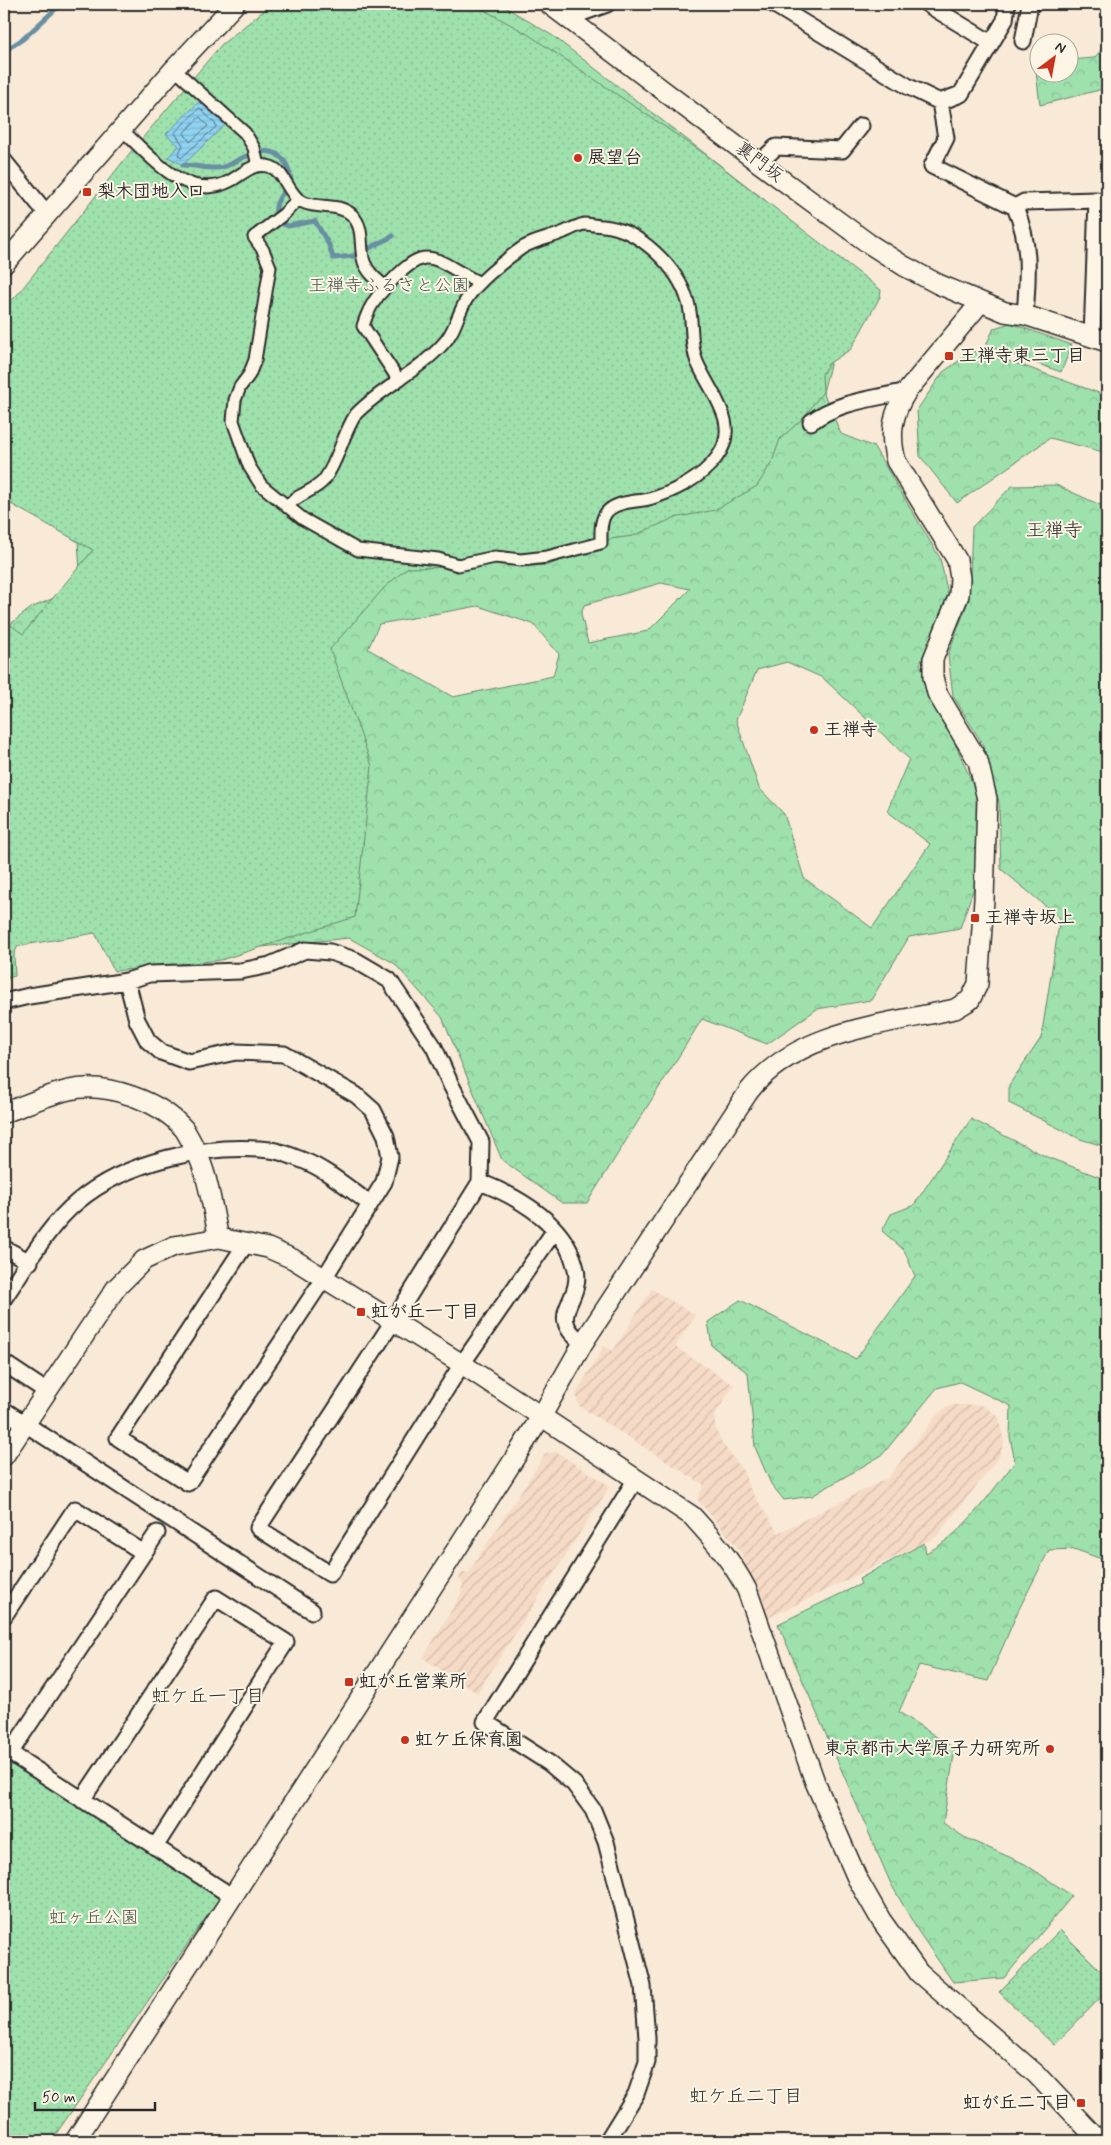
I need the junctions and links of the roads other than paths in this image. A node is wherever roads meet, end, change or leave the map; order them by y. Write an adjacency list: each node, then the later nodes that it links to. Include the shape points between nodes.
1 (235, 4): 11 (street)
2 (548, 4): 8 (street, 裏門坂)
3 (607, 4): 8 (street)
4 (773, 4): 12 (street, via 909,87)
5 (927, 4): 10 (street)
6 (1007, 4): 10 (street, via 1005,20)
7 (1030, 4): 9 (street)
8 (568, 18): 17 (street, 裏門坂)
9 (1024, 41)
10 (991, 43): 12 (street, via 961,94)
11 (174, 69): 14 (street); 15 (street, via 245,132)
12 (940, 102): 19 (street, via 946,138 932,166)
13 (861, 126): 17 (street, via 842,150 776,147)
14 (121, 129): 15 (street, via 172,176 188,184 216,186 229,182); 20 (street)
15 (256, 157): 18 (street, via 273,168)
16 (4, 161): 20 (street)
17 (759, 163): 24 (street, 裏門坂, via 904,266)
18 (292, 190): 23 (street, via 351,214 360,229 369,272); 30 (street, via 284,214 254,237 270,267 256,360 235,400 233,421 249,466 260,485)
19 (1015, 207): 25 (street, via 1023,225 1029,265); 26 (street, via 1033,201 1097,200)
20 (47, 214): 21 (street)
21 (4, 264)
22 (480, 283): 23 (street, via 442,260 427,258 413,260); 27 (street, via 464,303 445,343); 30 (street, via 523,248 584,224 612,227 641,241 660,257 677,279 688,301 692,345 725,416 727,437 719,456 706,471 683,485 651,498 613,506 605,514 600,543 547,557 495,557 458,565 438,559 358,550)
23 (386, 287): 27 (street, via 367,312 363,326)
24 (981, 302): 25 (street, 裏門坂, via 1006,312); 28 (street)
25 (1025, 315): 26 (street, 裏門坂)
26 (1099, 340)
27 (398, 379): 30 (street, via 356,414 349,424 334,468 322,483 292,500)
28 (907, 391): 29 (street, via 851,402 821,414); 45 (street, via 893,417 892,446 896,461 950,544 960,578 959,595 933,659 936,693 978,761 987,799 978,984 970,1000 955,1009 819,1040 768,1070 749,1091)
29 (811, 422)
30 (287, 507)
31 (127, 982): 32 (street, via 48,992); 35 (street, via 149,974 241,972 270,965 306,950 330,952 370,966 389,980 434,1047 481,1142); 36 (street, via 137,1020 148,1041 161,1052 189,1062 236,1052 284,1054 356,1095 373,1110 386,1136 390,1157 384,1182)
32 (4, 1002)
33 (4, 1113): 34 (street, via 69,1089 99,1088 151,1103 184,1129)
34 (196, 1151): 36 (street, via 226,1148 271,1150 304,1161); 38 (street); 41 (street, via 140,1166 99,1187 58,1221)
35 (480, 1182): 37 (street, via 530,1207); 44 (street)
36 (369, 1203): 42 (street)
37 (554, 1230): 45 (street, via 565,1244 576,1270 564,1320 570,1333); 47 (street)
38 (219, 1238): 39 (street); 48 (street, via 174,1246 144,1260 116,1288)
39 (247, 1242): 42 (street, via 292,1259); 42 (street, via 118,1438 188,1484)
40 (4, 1248): 41 (street)
41 (30, 1262): 43 (street)
42 (324, 1278): 44 (street)
43 (4, 1298)
44 (392, 1322): 47 (street); 47 (street, via 258,1528 330,1574)
45 (583, 1343): 50 (street)
46 (4, 1363): 48 (street)
47 (462, 1364): 50 (street)
48 (46, 1392): 51 (street)
49 (4, 1410): 51 (street)
50 (540, 1417): 53 (street); 61 (street)
51 (25, 1423): 52 (street); 56 (street)
52 (4, 1456)
53 (636, 1479): 63 (street, via 485,1722 549,1763 574,1784 593,1810 606,1842 637,1955 646,2025 646,2062 636,2094); 64 (street, via 692,1516 736,1568 747,1590 815,1782 857,1878 881,1920 919,1973 1036,2074)
54 (157, 1533): 55 (street)
55 (144, 1553): 57 (street, via 74,1509); 58 (street)
56 (312, 1611)
57 (4, 1616)
58 (7, 1751): 59 (street)
59 (82, 1800): 60 (street); 60 (street, via 216,1598 286,1642)
60 (155, 1847): 61 (street)
61 (233, 1897): 62 (street)
62 (75, 2141)
63 (607, 2141)
64 (1098, 2141)

